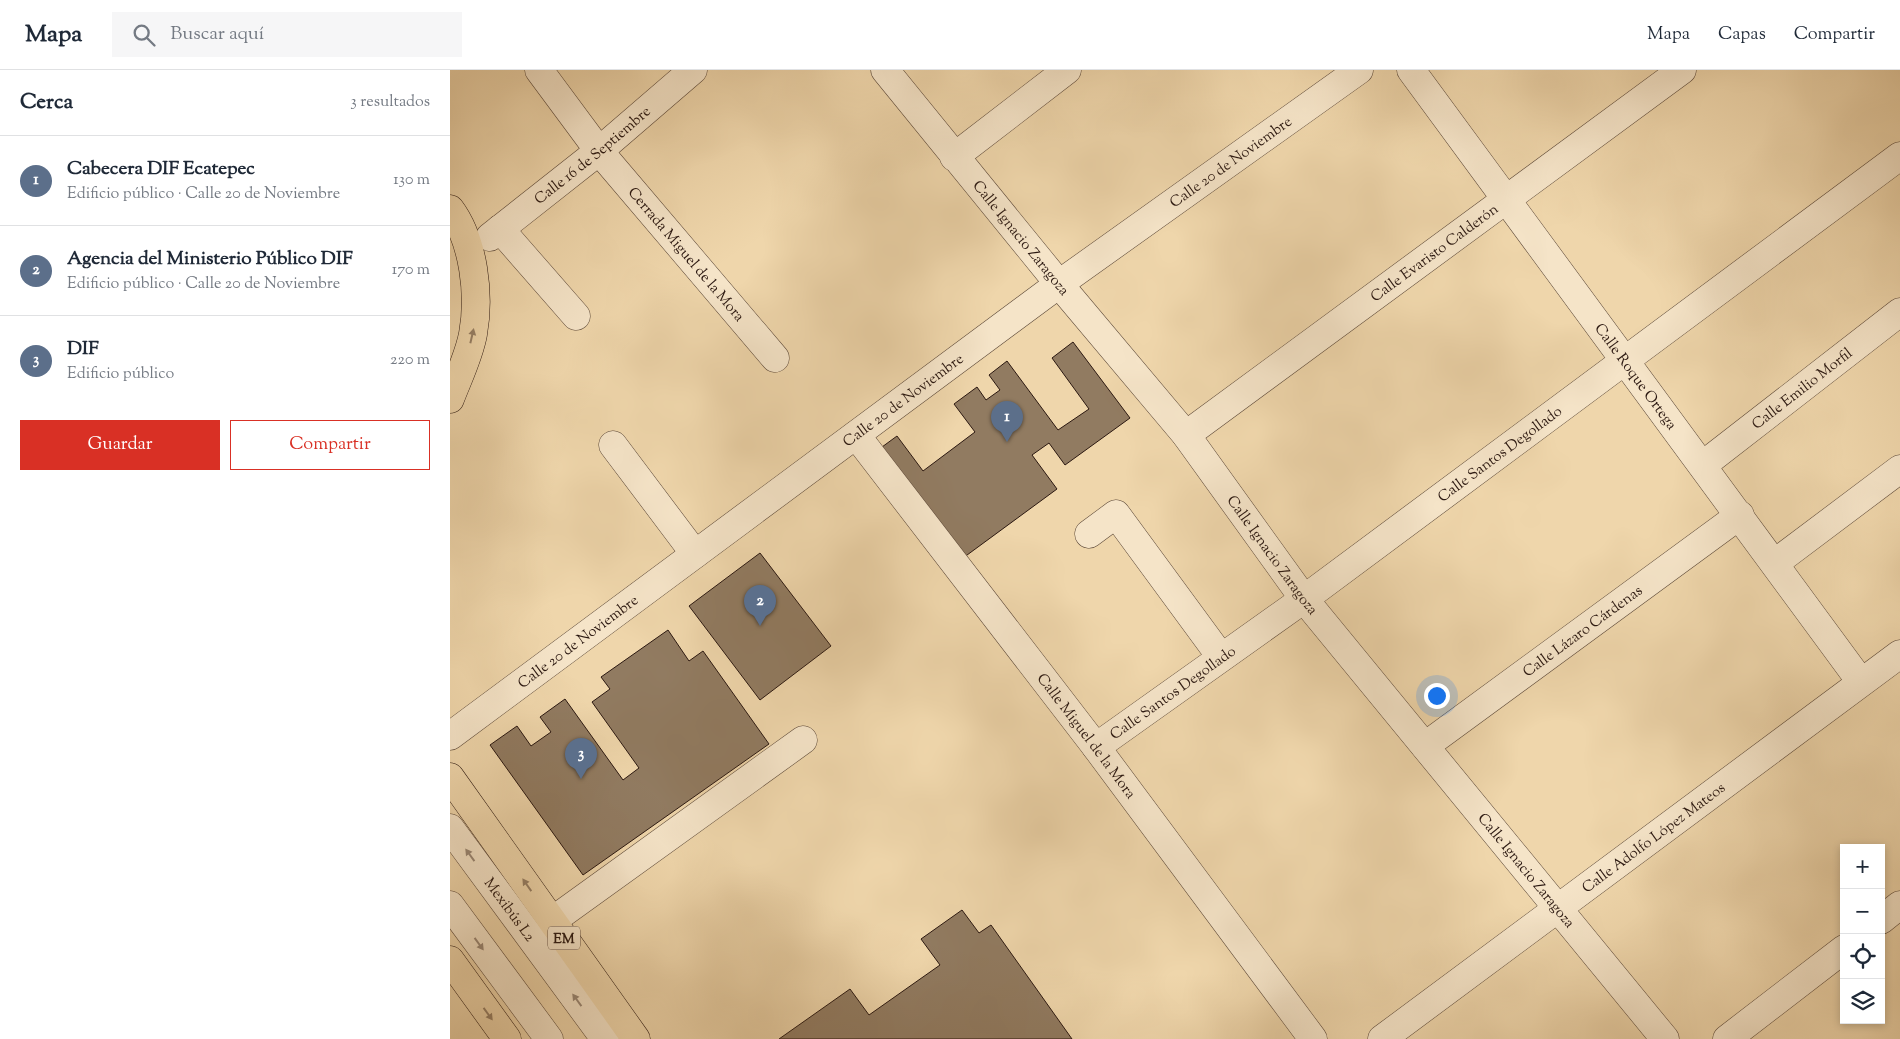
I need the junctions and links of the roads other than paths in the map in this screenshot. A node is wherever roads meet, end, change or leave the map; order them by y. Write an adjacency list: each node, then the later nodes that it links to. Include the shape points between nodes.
1 (539, 70): 8 (street)
2 (884, 70): 10 (street, Calle Ignacio Zaragoza)
3 (1067, 70): 10 (street)
4 (1359, 70): 13 (street, Calle 20 de Noviembre)
5 (1411, 70): 11 (street, Calle Roque Ortega)
6 (1682, 70): 11 (street, Calle Evaristo Calderón)
7 (683, 73): 8 (street, Calle 16 de Septiembre)
8 (599, 152): 15 (street, Calle 16 de Septiembre, via 495,233); 16 (street, Cerrada Miguel de la Mora)
9 (1900, 156): 17 (street, Calle Santos Degollado)
10 (954, 157): 13 (street, Calle Ignacio Zaragoza)
11 (1507, 198): 17 (street, Calle Roque Ortega); 20 (street, Calle Evaristo Calderón)
12 (450, 209): 18 (main road, one-way to 12, via 473,334 476,290 468,244)
13 (1059, 284): 19 (street, Calle 20 de Noviembre); 20 (street, Calle Ignacio Zaragoza)
14 (1900, 312): 22 (street, Calle Emilio Morfil)
15 (576, 316)
16 (775, 358)
17 (1626, 360): 22 (street, Calle Roque Ortega); 28 (street, Calle Santos Degollado)
18 (450, 399)
19 (856, 436): 26 (street, Calle 20 de Noviembre); 35 (street, Calle Miguel de la Mora)
20 (1186, 436): 28 (street, Calle Ignacio Zaragoza)
21 (613, 445): 26 (street)
22 (1703, 465): 24 (street, Calle Roque Ortega)
23 (1900, 469): 27 (street)
24 (1740, 515): 27 (street, Calle Roque Ortega); 34 (street, Calle Lázaro Cárdenas)
25 (1089, 534): 30 (street, via 1116,514)
26 (695, 554): 32 (street, Calle 20 de Noviembre)
27 (1774, 563): 31 (street, Calle Roque Ortega)
28 (1304, 599): 30 (street, Calle Santos Degollado); 34 (street, Calle Ignacio Zaragoza)
29 (1900, 654): 31 (street, Calle Adolfo López Mateos)
30 (1222, 657): 35 (street, Calle Santos Degollado)
31 (1862, 682): 40 (street, Calle Adolfo López Mateos)
32 (450, 736)
33 (803, 740): 42 (street)
34 (1424, 746): 40 (street, Calle Ignacio Zaragoza)
35 (1096, 747): 49 (street, Calle Miguel de la Mora)
36 (450, 777): 42 (main road, EM, one-way to 36)
37 (450, 828): 47 (street, Mexibús L2, one-way to 37)
38 (450, 904): 46 (street, one-way to 46)
39 (1900, 905): 41 (street)
40 (1558, 909): 50 (street, Calle Adolfo López Mateos); 51 (street, Calle Ignacio Zaragoza)
41 (1885, 917)
42 (552, 921): 48 (main road, EM)
43 (1840, 952): 52 (street)
44 (450, 960): 45 (main road, one-way to 45)
45 (506, 1039)
46 (548, 1039)
47 (605, 1039)
48 (636, 1039)
49 (1313, 1039)
50 (1382, 1039)
51 (1665, 1039)
52 (1727, 1039)

